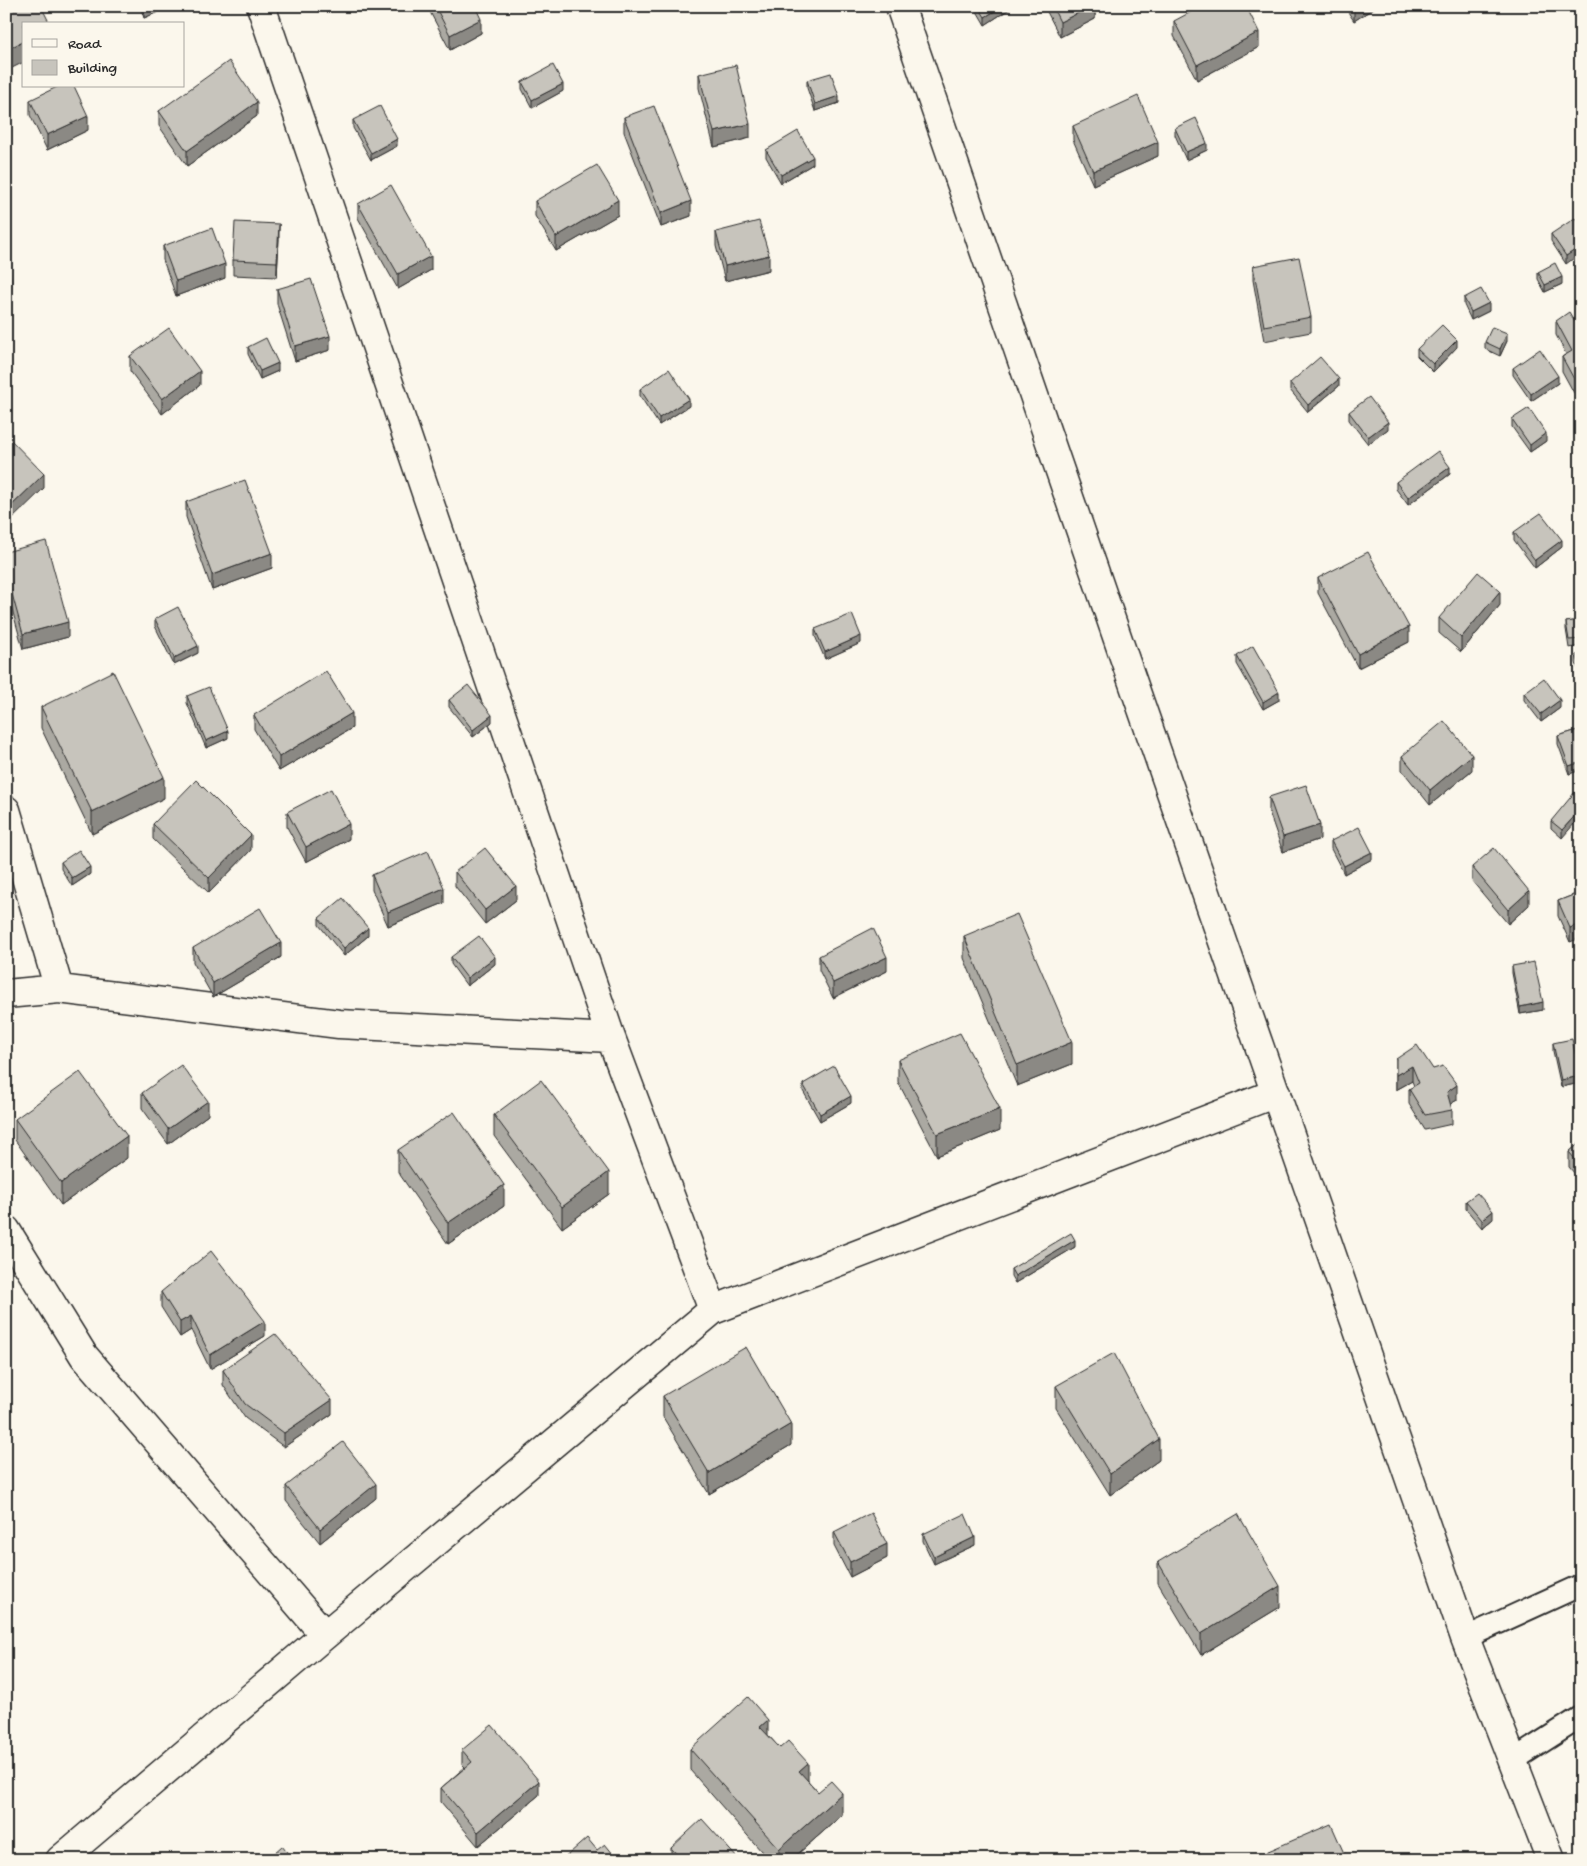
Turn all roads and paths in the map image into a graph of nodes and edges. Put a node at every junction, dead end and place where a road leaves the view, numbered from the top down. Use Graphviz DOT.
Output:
graph roads {
  1 [pos="262,6"];
  2 [pos="900,6"];
  3 [pos="6,810"];
  4 [pos="59,989"];
  5 [pos="6,994"];
  6 [pos="611,1038"];
  7 [pos="1276,1093"];
  8 [pos="6,1230"];
  9 [pos="713,1310"];
  10 [pos="1581,1585"];
  11 [pos="326,1635"];
  12 [pos="1465,1638"];
  13 [pos="1581,1717"];
  14 [pos="1512,1760"];
  15 [pos="60,1860"];
  16 [pos="1551,1860"];
  1 -- 6 [label="street"];
  2 -- 7 [label="street"];
  3 -- 4 [label="street"];
  4 -- 5 [label="street"];
  4 -- 6 [label="street"];
  6 -- 9 [label="street"];
  7 -- 9 [label="street"];
  7 -- 12 [label="street"];
  8 -- 11 [label="street"];
  9 -- 11 [label="street"];
  10 -- 12 [label="lane"];
  11 -- 15 [label="street"];
  12 -- 14 [label="street"];
  13 -- 14 [label="lane"];
  14 -- 16 [label="street"];
}
